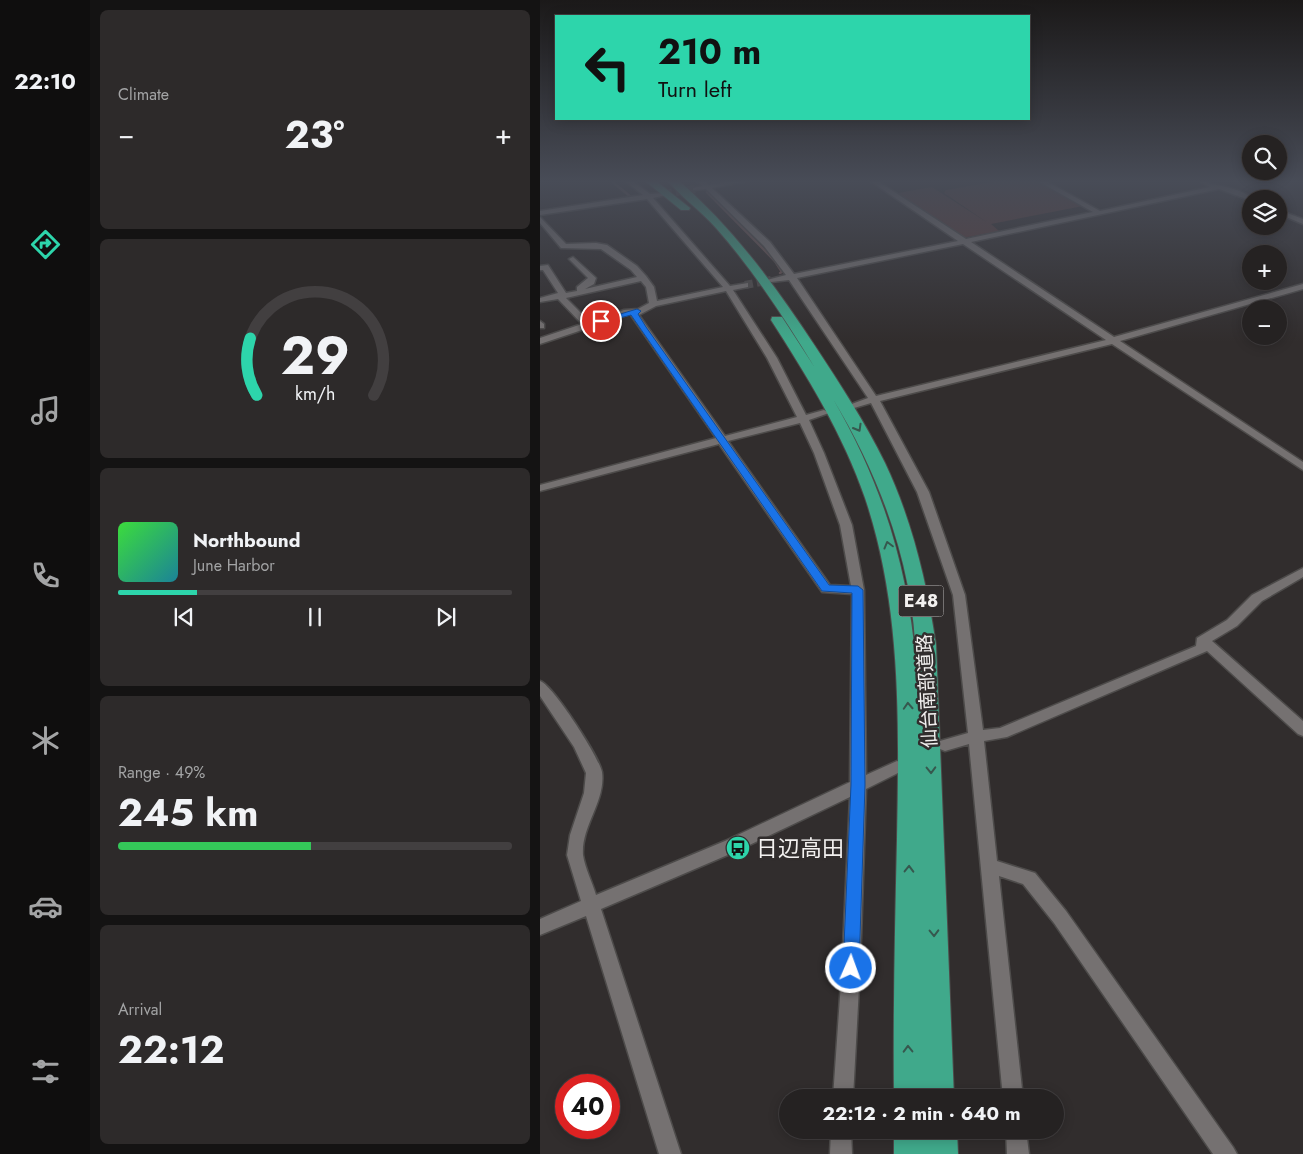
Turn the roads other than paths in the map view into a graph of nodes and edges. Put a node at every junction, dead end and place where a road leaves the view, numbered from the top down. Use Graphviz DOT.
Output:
graph roads {
  1 [pos="553,234"];
  2 [pos="681,234"];
  3 [pos="714,234"];
  4 [pos="729,234"];
  5 [pos="754,234"];
  6 [pos="951,234"];
  7 [pos="1000,234"];
  8 [pos="963,242"];
  9 [pos="573,259"];
  10 [pos="540,268"];
  11 [pos="791,276"];
  12 [pos="643,278"];
  13 [pos="771,280"];
  14 [pos="745,285"];
  15 [pos="1303,286"];
  16 [pos="728,288"];
  17 [pos="578,291"];
  18 [pos="561,295"];
  19 [pos="540,300"];
  20 [pos="653,304"];
  21 [pos="637,311"];
  22 [pos="588,325"];
  23 [pos="540,341"];
  24 [pos="1112,341"];
  25 [pos="873,398"];
  26 [pos="854,405"];
  27 [pos="824,413"];
  28 [pos="803,419"];
  29 [pos="722,440"];
  30 [pos="1303,468"];
  31 [pos="540,488"];
  32 [pos="1303,572"];
  33 [pos="858,590"];
  34 [pos="1207,644"];
  35 [pos="541,689"];
  36 [pos="1303,730"];
  37 [pos="976,736"];
  38 [pos="945,745"];
  39 [pos="897,767"];
  40 [pos="858,785"];
  41 [pos="990,866"];
  42 [pos="592,904"];
  43 [pos="540,927"];
  44 [pos="844,1089"];
  45 [pos="909,1089"];
  46 [pos="939,1089"];
  47 [pos="1011,1089"];
  48 [pos="841,1139"];
  49 [pos="910,1139"];
  50 [pos="941,1139"];
  51 [pos="1017,1139"];
  52 [pos="670,1154"];
  53 [pos="841,1154"];
  54 [pos="910,1154"];
  55 [pos="942,1154"];
  56 [pos="1018,1154"];
  57 [pos="1226,1154"];
  1 -- 12 [label="street"];
  2 -- 16 [label="street"];
  45 -- 3 [label="highway, 仙台南部道路 / E48, one-way"];
  4 -- 46 [label="highway, 仙台南部道路 / E48, one-way"];
  5 -- 11 [label="street"];
  6 -- 8 [label="street"];
  7 -- 8 [label="street"];
  8 -- 11 [label="street"];
  8 -- 24 [label="street"];
  9 -- 17 [label="street"];
  10 -- 18 [label="street"];
  11 -- 13 [label="street"];
  11 -- 25 [label="street"];
  12 -- 17 [label="street"];
  12 -- 20 [label="street"];
  14 -- 16 [label="street"];
  15 -- 24 [label="street"];
  16 -- 20 [label="street"];
  16 -- 28 [label="street"];
  17 -- 18 [label="street"];
  18 -- 19 [label="street"];
  18 -- 22 [label="street"];
  20 -- 21 [label="street"];
  21 -- 22 [label="street"];
  21 -- 29 [label="street"];
  22 -- 23 [label="street"];
  24 -- 25 [label="street"];
  24 -- 30 [label="street"];
  25 -- 26 [label="street"];
  25 -- 37 [label="street"];
  27 -- 28 [label="street"];
  28 -- 29 [label="street"];
  28 -- 33 [label="street"];
  29 -- 31 [label="street"];
  29 -- 33 [label="street"];
  32 -- 34 [label="street"];
  33 -- 40 [label="street"];
  34 -- 36 [label="street"];
  34 -- 37 [label="street"];
  35 -- 42 [label="street"];
  37 -- 38 [label="street"];
  37 -- 41 [label="street"];
  39 -- 40 [label="street"];
  40 -- 42 [label="street"];
  40 -- 44 [label="street"];
  41 -- 47 [label="street"];
  41 -- 57 [label="street"];
  42 -- 43 [label="street"];
  42 -- 52 [label="street"];
  48 -- 53 [label="street"];
  49 -- 54 [label="highway"];
  50 -- 55 [label="highway"];
  51 -- 56 [label="street"];
}
